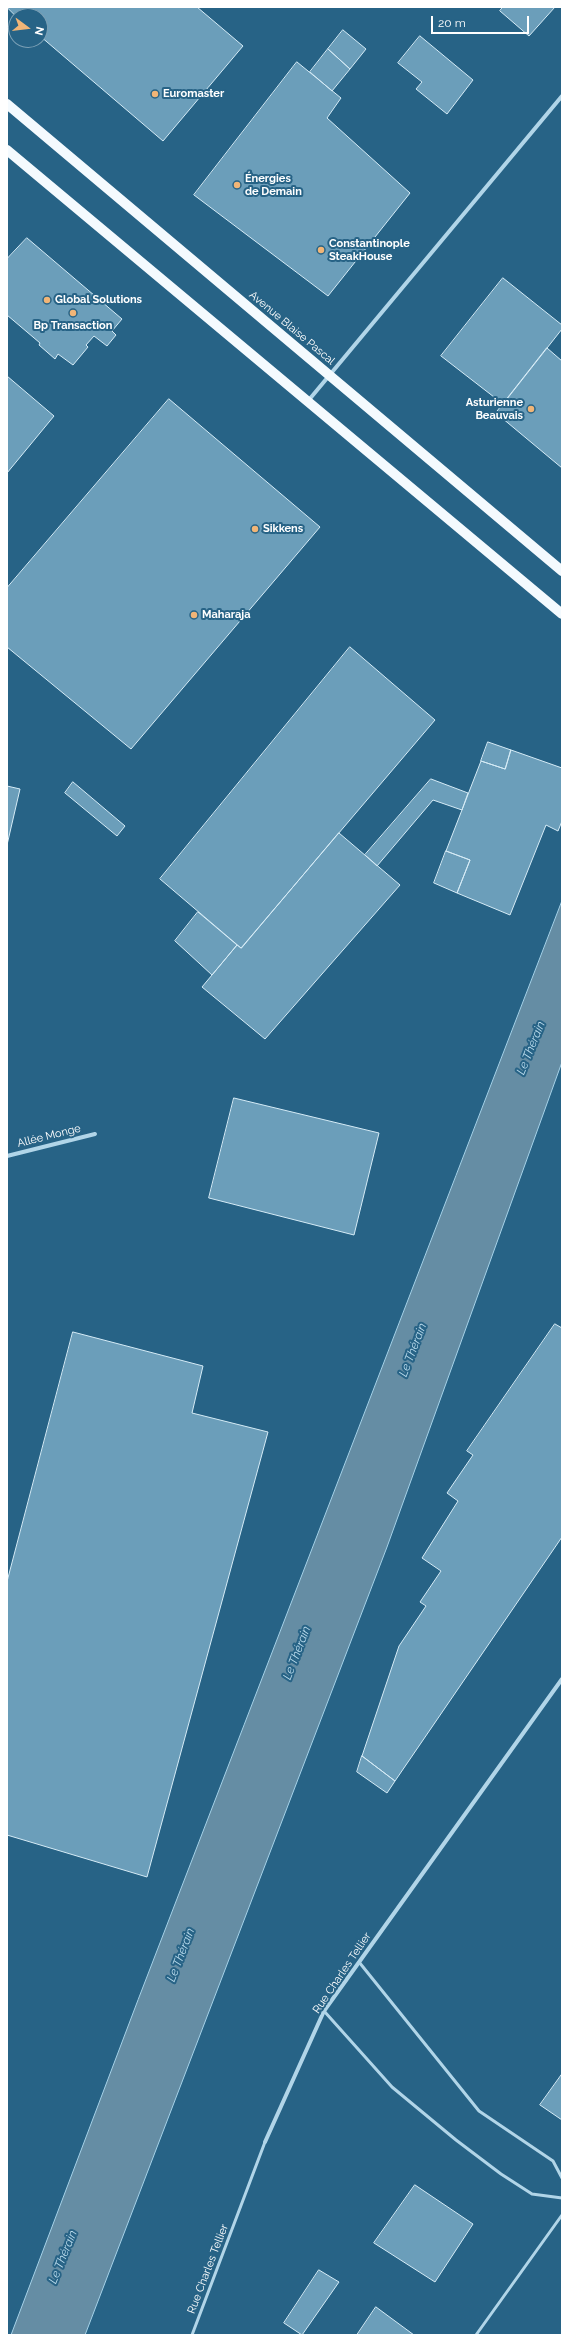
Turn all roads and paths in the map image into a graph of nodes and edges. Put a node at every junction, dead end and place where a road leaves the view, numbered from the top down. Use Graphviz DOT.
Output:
graph roads {
  1 [pos="562,96"];
  2 [pos="7,104"];
  3 [pos="7,150"];
  4 [pos="330,374"];
  5 [pos="308,400"];
  6 [pos="562,571"];
  7 [pos="562,614"];
  8 [pos="95,1134"];
  9 [pos="7,1156"];
  10 [pos="562,1679"];
  11 [pos="360,1962"];
  12 [pos="324,2011"];
  13 [pos="265,2142"];
  14 [pos="562,2178"];
  15 [pos="562,2198"];
  16 [pos="562,2215"];
  17 [pos="192,2335"];
  18 [pos="476,2335"];
  1 -- 4 [label="street"];
  2 -- 4 [label="main road, Avenue Blaise Pascal"];
  3 -- 5 [label="main road"];
  4 -- 5 [label="street"];
  4 -- 6 [label="main road, Avenue Blaise Pascal"];
  5 -- 7 [label="main road"];
  8 -- 9 [label="street, Allée Monge"];
  10 -- 11 [label="street, Rue Charles Tellier"];
  11 -- 12 [label="street, Rue Charles Tellier"];
  11 -- 14 [label="lane"];
  12 -- 13 [label="street, Rue Charles Tellier"];
  12 -- 15 [label="lane"];
  13 -- 17 [label="lane, Rue Charles Tellier"];
  16 -- 18 [label="lane"];
}
